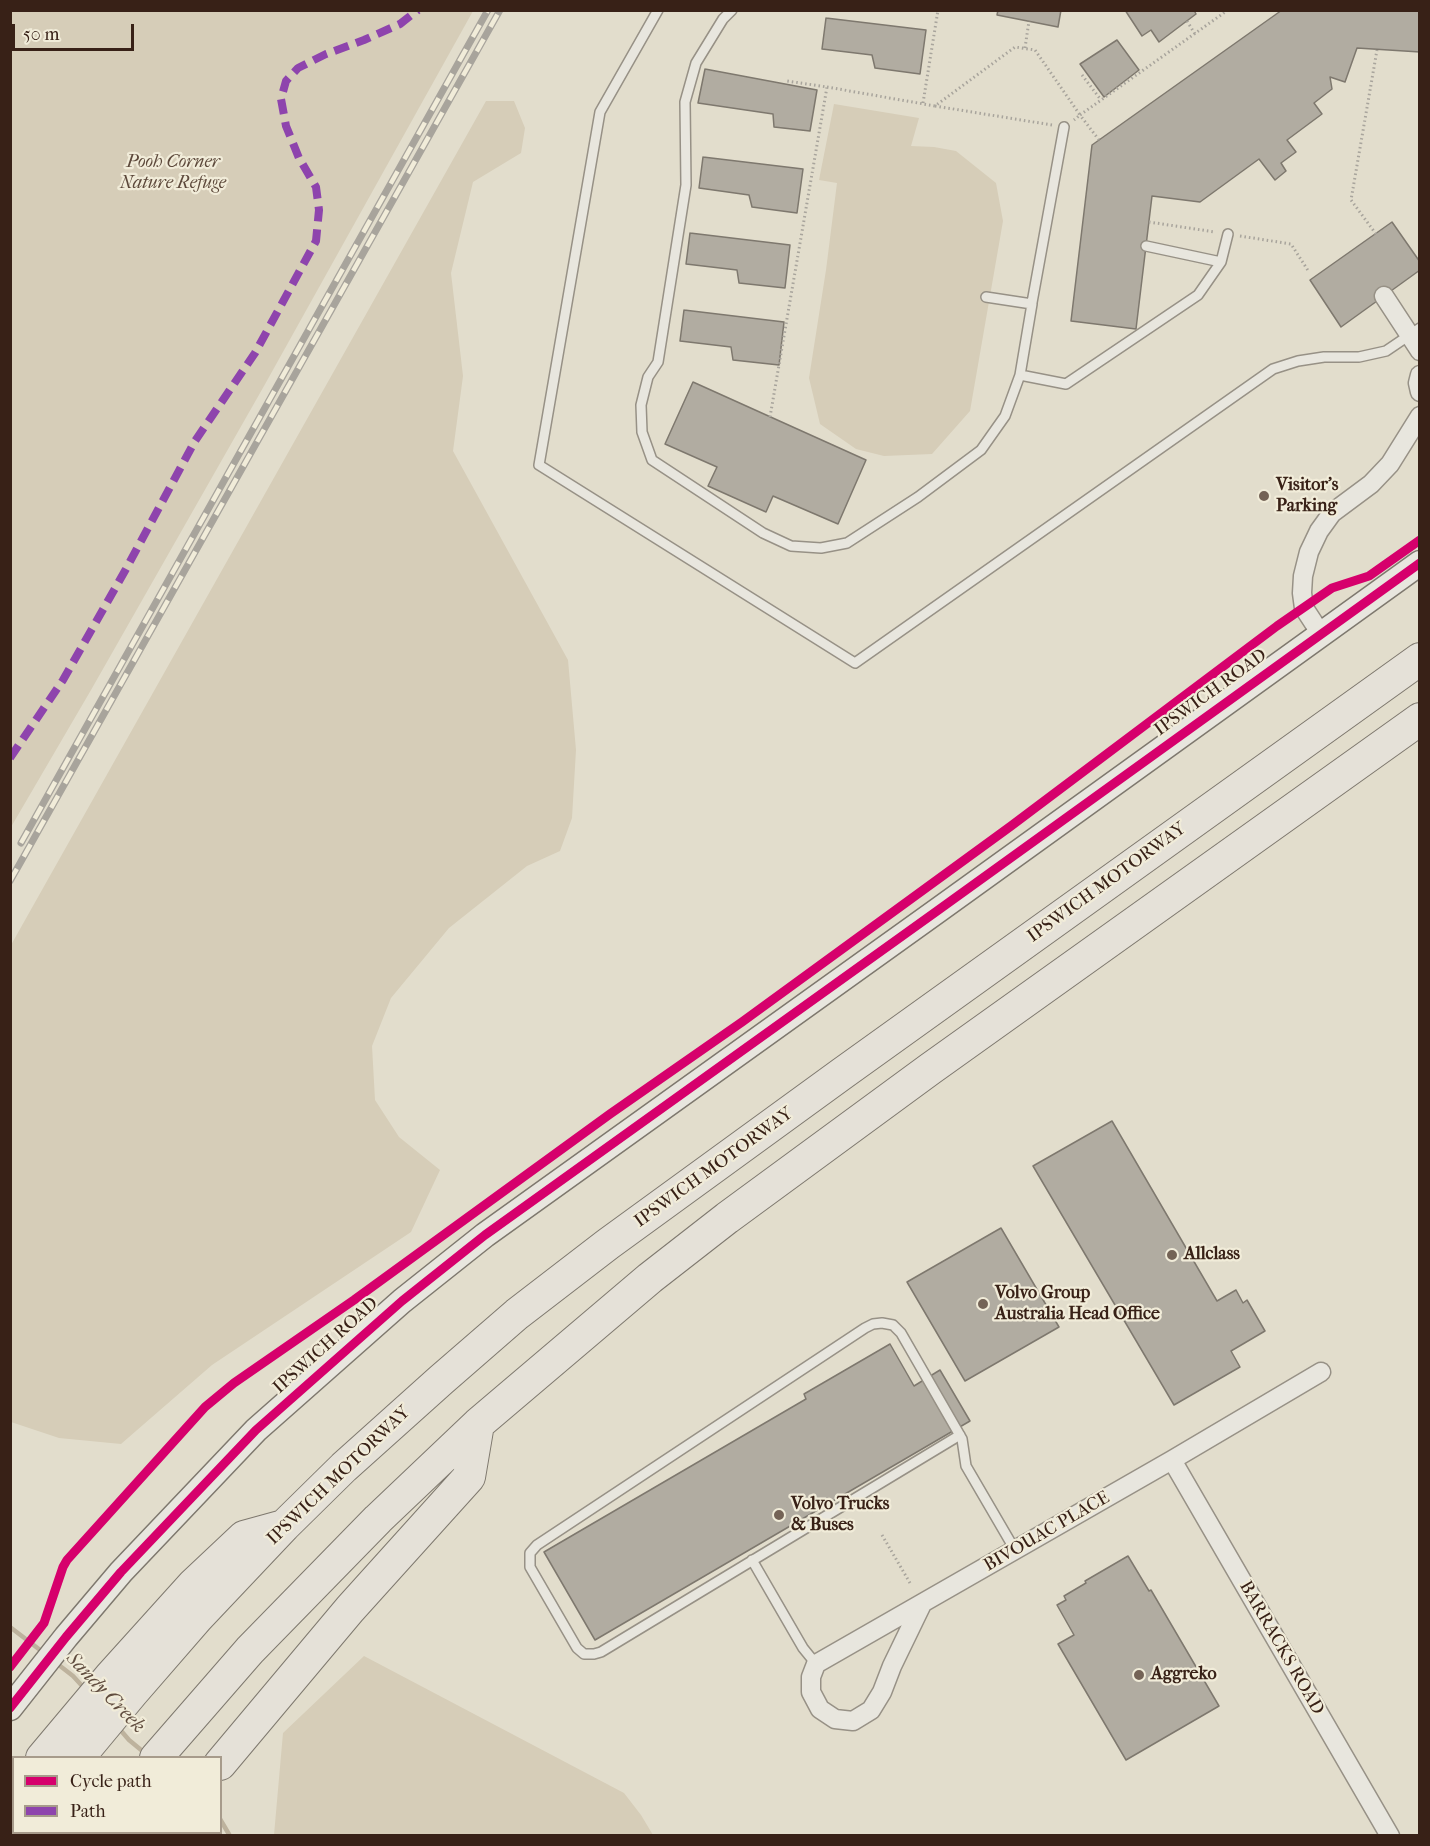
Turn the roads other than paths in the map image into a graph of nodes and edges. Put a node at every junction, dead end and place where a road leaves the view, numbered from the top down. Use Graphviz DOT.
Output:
graph roads {
  1 [pos="658,10"];
  2 [pos="732,10"];
  3 [pos="1064,127"];
  4 [pos="1228,234"];
  5 [pos="1146,246"];
  6 [pos="1221,262"];
  7 [pos="1384,296"];
  8 [pos="986,297"];
  9 [pos="1031,308"];
  10 [pos="1414,331"];
  11 [pos="1419,351"];
  12 [pos="1020,375"];
  13 [pos="1419,375"];
  14 [pos="1419,392"];
  15 [pos="1419,416"];
  16 [pos="1419,563"];
  17 [pos="1321,634"];
  18 [pos="1419,659"];
  19 [pos="1419,719"];
  20 [pos="1321,1372"];
  21 [pos="478,1424"];
  22 [pos="960,1435"];
  23 [pos="1172,1460"];
  24 [pos="1015,1550"];
  25 [pos="752,1560"];
  26 [pos="922,1604"];
  27 [pos="816,1664"];
  28 [pos="16,1700"];
  29 [pos="81,1739"];
  30 [pos="46,1756"];
  31 [pos="158,1756"];
  32 [pos="222,1762"];
  33 [pos="1390,1836"];
  1 -- 10 [label="lane"];
  2 -- 12 [label="lane"];
  3 -- 9 [label="lane"];
  4 -- 6 [label="lane"];
  5 -- 6 [label="lane"];
  6 -- 12 [label="lane"];
  7 -- 10 [label="street"];
  8 -- 9 [label="lane"];
  9 -- 12 [label="lane"];
  10 -- 11 [label="street"];
  13 -- 14 [label="street"];
  15 -- 17 [label="street"];
  16 -- 17 [label="street, IPSWICH ROAD"];
  17 -- 28 [label="street, IPSWICH ROAD"];
  18 -- 29 [label="highway, IPSWICH MOTORWAY"];
  19 -- 21 [label="highway"];
  20 -- 23 [label="street, BIVOUAC PLACE"];
  21 -- 31 [label="highway"];
  21 -- 32 [label="highway"];
  22 -- 24 [label="lane"];
  22 -- 25 [label="lane"];
  22 -- 25 [label="lane"];
  23 -- 24 [label="street, BIVOUAC PLACE"];
  23 -- 33 [label="street, BARRACKS ROAD"];
  24 -- 26 [label="street, BIVOUAC PLACE"];
  25 -- 27 [label="lane"];
  26 -- 27 [label="street, BIVOUAC PLACE"];
  26 -- 27 [label="street"];
  29 -- 30 [label="highway, IPSWICH MOTORWAY"];
}
